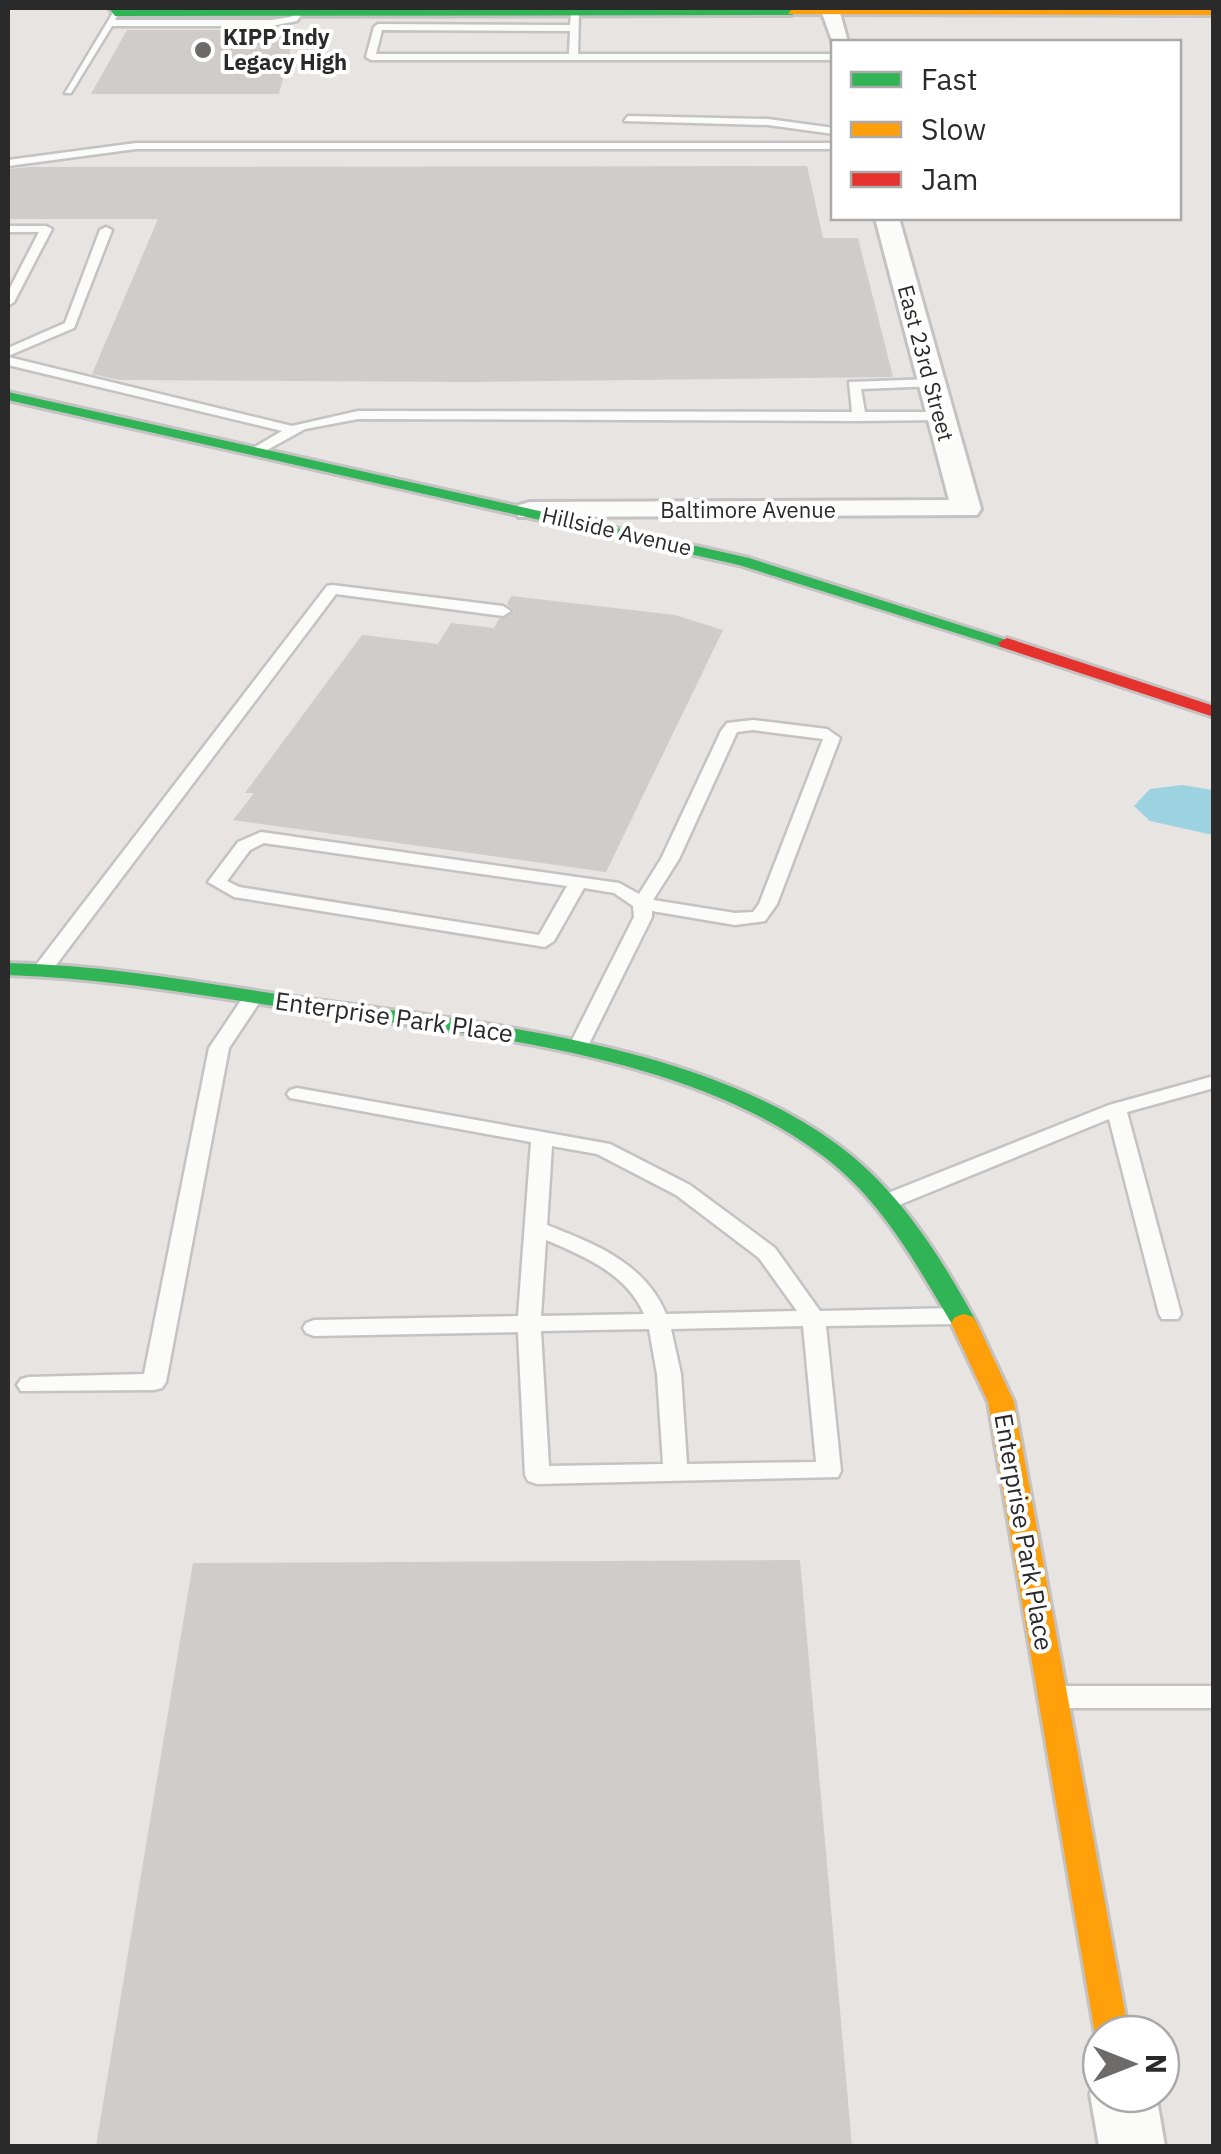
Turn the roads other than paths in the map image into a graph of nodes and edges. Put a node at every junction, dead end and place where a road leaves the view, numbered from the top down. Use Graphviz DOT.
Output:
graph roads {
  1 [pos="658,10"];
  2 [pos="410,11"];
  3 [pos="1214,12"];
  4 [pos="832,13"];
  5 [pos="112,14"];
  6 [pos="379,20"];
  7 [pos="574,21"];
  8 [pos="839,40"];
  9 [pos="573,58"];
  10 [pos="831,58"];
  11 [pos="68,92"];
  12 [pos="628,119"];
  13 [pos="831,131"];
  14 [pos="831,146"];
  15 [pos="8,163"];
  16 [pos="888,220"];
  17 [pos="8,229"];
  18 [pos="106,230"];
  19 [pos="8,302"];
  20 [pos="8,351"];
  21 [pos="8,361"];
  22 [pos="932,383"];
  23 [pos="8,396"];
  24 [pos="941,416"];
  25 [pos="859,417"];
  26 [pos="293,430"];
  27 [pos="258,451"];
  28 [pos="966,509"];
  29 [pos="530,511"];
  30 [pos="503,611"];
  31 [pos="1214,712"];
  32 [pos="578,882"];
  33 [pos="642,904"];
  34 [pos="44,969"];
  35 [pos="8,970"];
  36 [pos="253,997"];
  37 [pos="579,1046"];
  38 [pos="1214,1082"];
  39 [pos="297,1094"];
  40 [pos="1116,1108"];
  41 [pos="542,1138"];
  42 [pos="884,1202"];
  43 [pos="535,1228"];
  44 [pos="1170,1314"];
  45 [pos="963,1316"];
  46 [pos="814,1319"];
  47 [pos="661,1322"];
  48 [pos="528,1324"];
  49 [pos="314,1328"];
  50 [pos="29,1385"];
  51 [pos="676,1474"];
  52 [pos="1053,1697"];
  53 [pos="1214,1698"];
  54 [pos="1108,2014"];
  55 [pos="1126,2114"];
  56 [pos="1132,2146"];
  1 -- 4 [label="street"];
  1 -- 7 [label="street"];
  2 -- 6 [label="street"];
  2 -- 7 [label="street"];
  3 -- 4 [label="street"];
  4 -- 8 [label="street"];
  5 -- 6 [label="street"];
  5 -- 11 [label="lane"];
  6 -- 7 [label="lane"];
  6 -- 9 [label="lane"];
  7 -- 9 [label="lane"];
  9 -- 10 [label="lane"];
  12 -- 13 [label="lane"];
  14 -- 15 [label="lane"];
  16 -- 22 [label="street, East 23rd Street"];
  17 -- 19 [label="lane"];
  18 -- 20 [label="lane"];
  21 -- 26 [label="lane"];
  22 -- 24 [label="street, East 23rd Street"];
  22 -- 25 [label="lane"];
  23 -- 27 [label="street, Hillside Avenue"];
  24 -- 25 [label="lane"];
  24 -- 28 [label="street, East 23rd Street"];
  25 -- 26 [label="lane"];
  26 -- 27 [label="lane"];
  27 -- 29 [label="street, Hillside Avenue"];
  28 -- 29 [label="street, Baltimore Avenue"];
  29 -- 31 [label="street, Hillside Avenue"];
  30 -- 34 [label="lane"];
  32 -- 32 [label="lane"];
  32 -- 33 [label="lane"];
  33 -- 33 [label="lane"];
  33 -- 37 [label="lane"];
  34 -- 35 [label="street, Enterprise Park Place"];
  34 -- 36 [label="street, Enterprise Park Place"];
  36 -- 37 [label="street, Enterprise Park Place"];
  36 -- 50 [label="lane"];
  37 -- 42 [label="street, Enterprise Park Place"];
  38 -- 40 [label="lane"];
  39 -- 41 [label="lane"];
  40 -- 42 [label="lane"];
  40 -- 44 [label="lane"];
  41 -- 43 [label="lane"];
  41 -- 46 [label="lane"];
  42 -- 45 [label="street, Enterprise Park Place"];
  43 -- 47 [label="lane"];
  43 -- 48 [label="lane"];
  45 -- 46 [label="lane"];
  45 -- 52 [label="street, Enterprise Park Place"];
  46 -- 47 [label="lane"];
  46 -- 51 [label="lane"];
  47 -- 48 [label="lane"];
  47 -- 51 [label="lane"];
  48 -- 49 [label="lane"];
  48 -- 51 [label="lane"];
  52 -- 53 [label="lane"];
  52 -- 54 [label="street, Enterprise Park Place"];
  55 -- 56 [label="street"];
}
